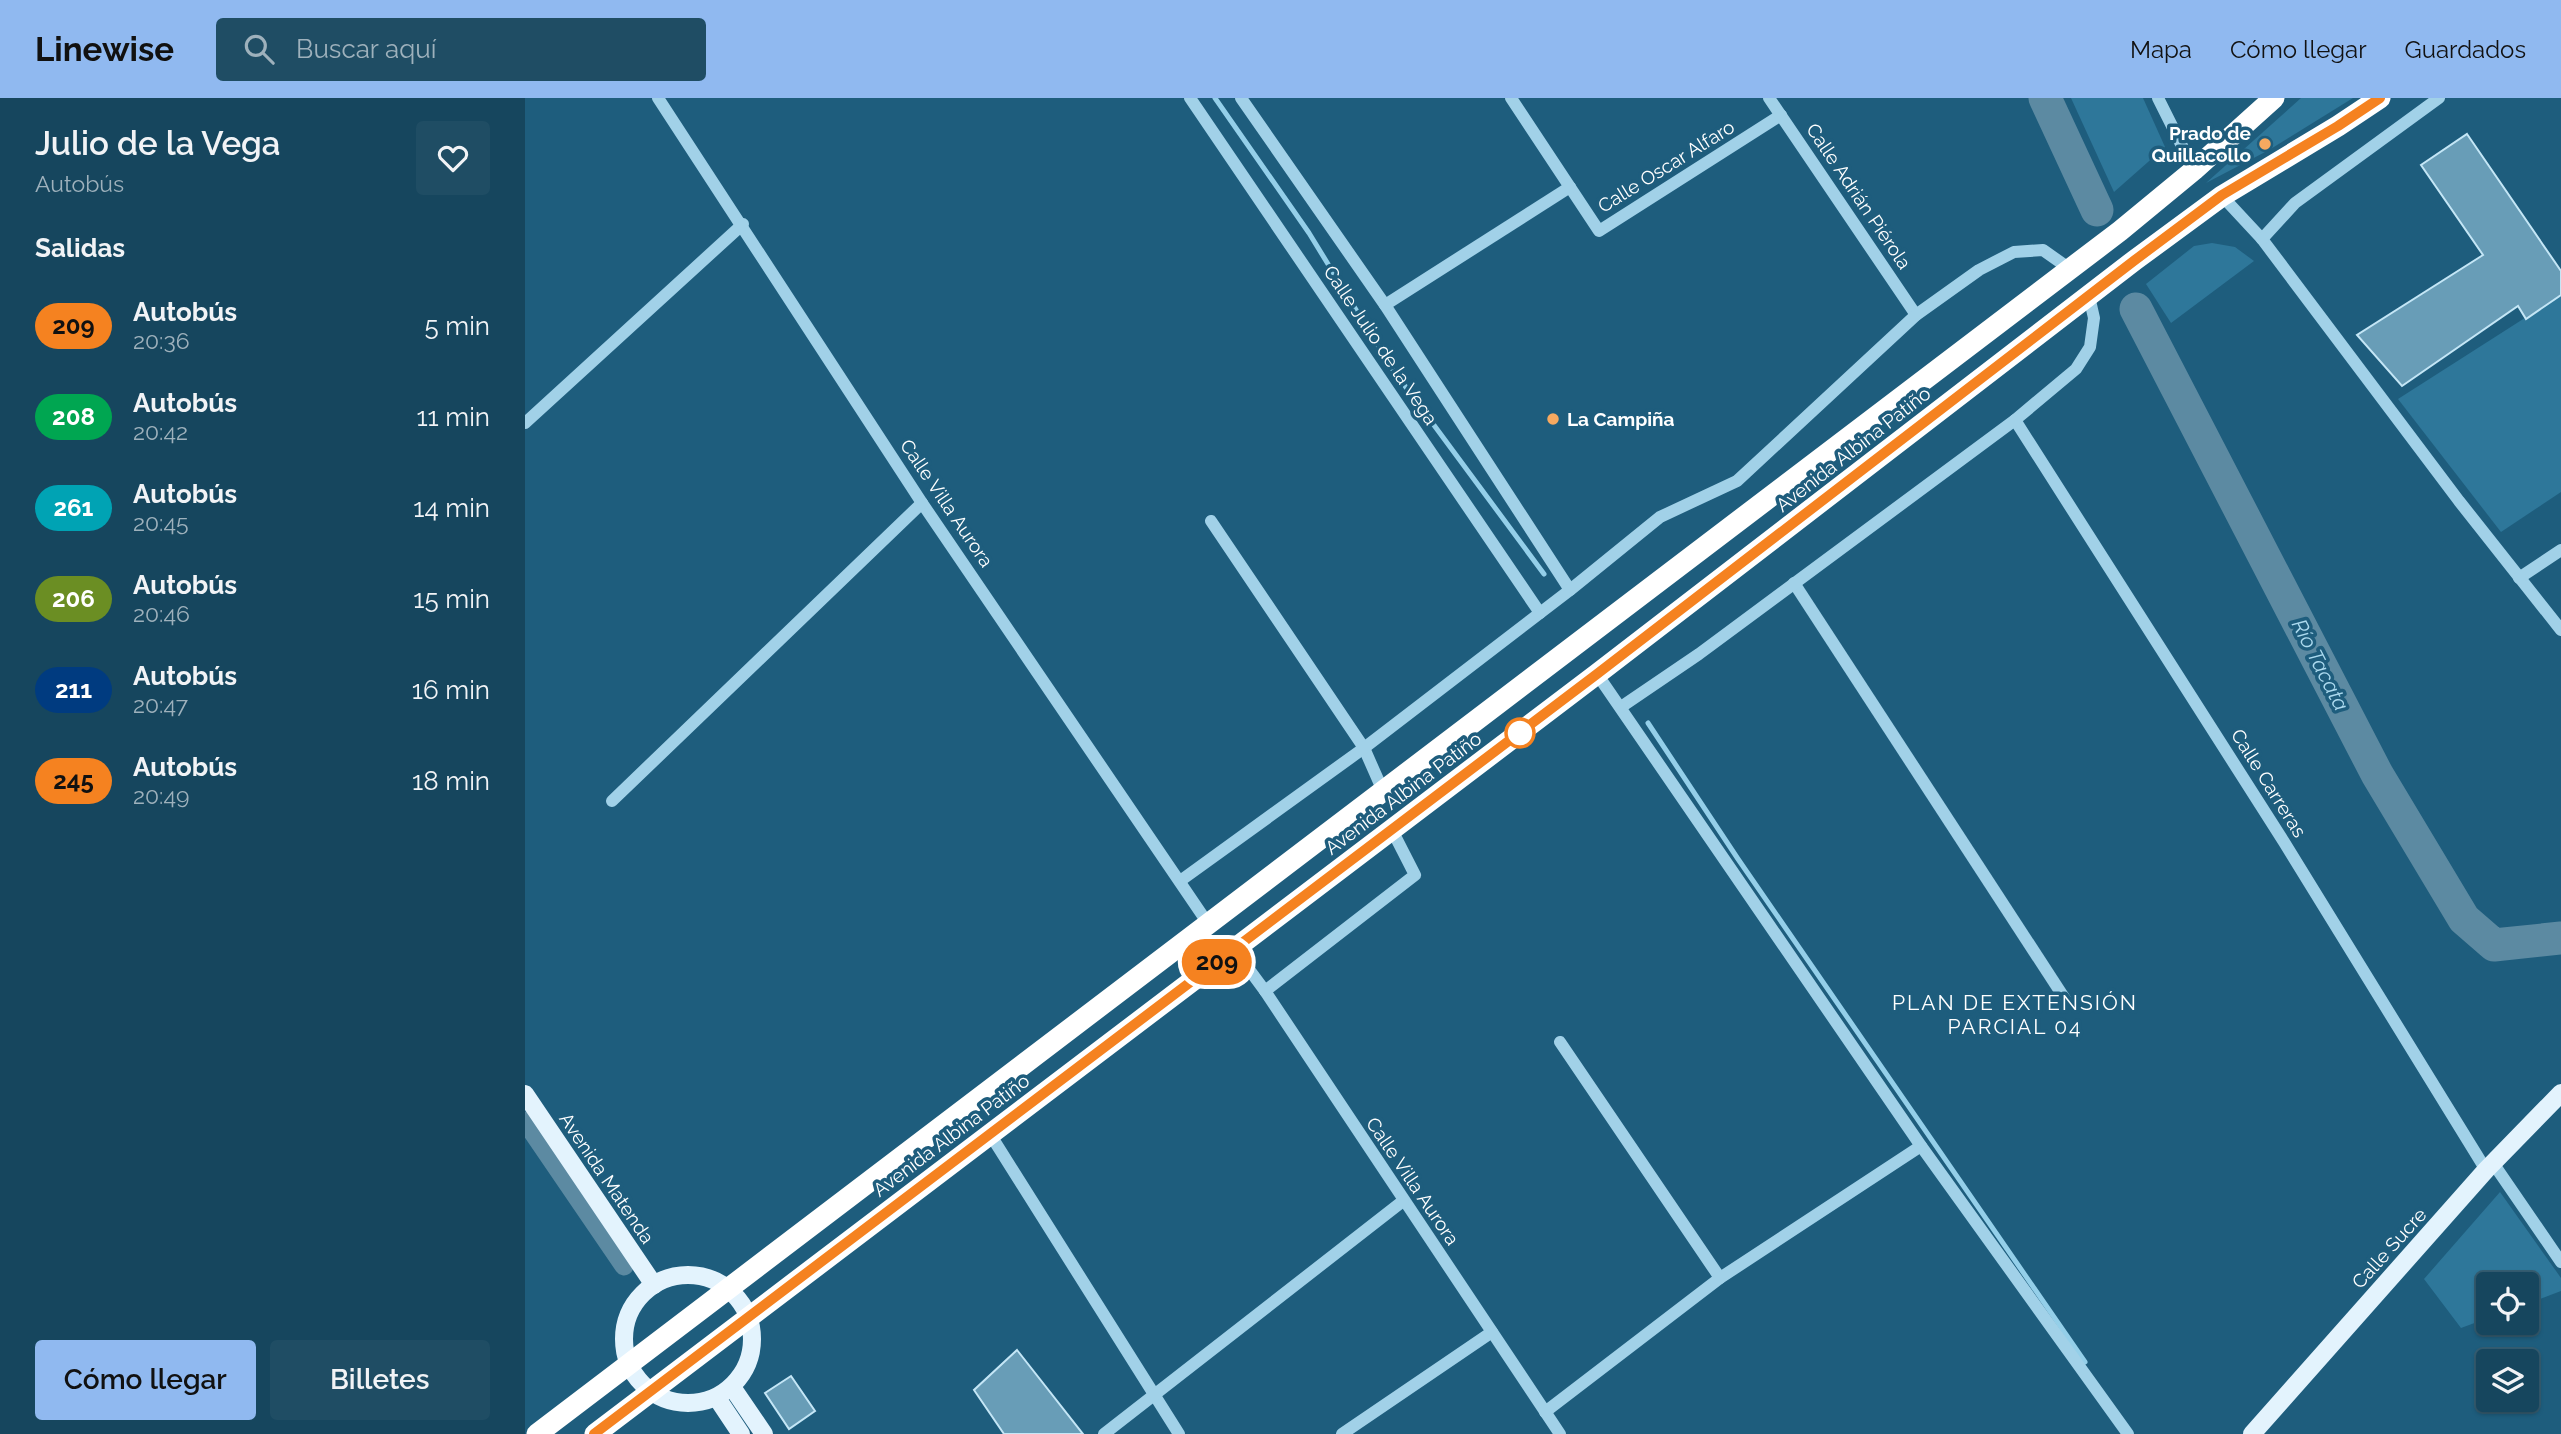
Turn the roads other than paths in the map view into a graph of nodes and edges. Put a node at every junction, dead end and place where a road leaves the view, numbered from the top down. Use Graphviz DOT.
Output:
graph roads {
  1 [pos="659,98"];
  2 [pos="1190,98"];
  3 [pos="1241,98"];
  4 [pos="1511,98"];
  5 [pos="1769,98"];
  6 [pos="2158,98"];
  7 [pos="2274,98"];
  8 [pos="2380,98"];
  9 [pos="2439,98"];
  10 [pos="1781,115"];
  11 [pos="2195,170"];
  12 [pos="1570,187"];
  13 [pos="2222,195"];
  14 [pos="743,224"];
  15 [pos="2262,239"];
  16 [pos="2070,269"];
  17 [pos="2089,296"];
  18 [pos="1385,305"];
  19 [pos="1916,315"];
  20 [pos="2015,420"];
  21 [pos="525,424"];
  22 [pos="922,503"];
  23 [pos="1211,521"];
  24 [pos="2561,550"];
  25 [pos="2519,579"];
  26 [pos="1794,583"];
  27 [pos="1570,590"];
  28 [pos="1540,613"];
  29 [pos="2561,630"];
  30 [pos="1597,674"];
  31 [pos="1621,707"];
  32 [pos="1364,748"];
  33 [pos="1383,791"];
  34 [pos="612,801"];
  35 [pos="1392,830"];
  36 [pos="1179,881"];
  37 [pos="1209,925"];
  38 [pos="1234,949"];
  39 [pos="1265,991"];
  40 [pos="2065,999"];
  41 [pos="1560,1042"];
  42 [pos="2561,1093"];
  43 [pos="525,1094"];
  44 [pos="991,1134"];
  45 [pos="1921,1146"];
  46 [pos="2489,1167"];
  47 [pos="1403,1201"];
  48 [pos="2561,1262"];
  49 [pos="1720,1278"];
  50 [pos="653,1285"];
  51 [pos="728,1289"];
  52 [pos="750,1316"];
  53 [pos="1492,1332"];
  54 [pos="629,1364"];
  55 [pos="732,1387"];
  56 [pos="649,1392"];
  57 [pos="1153,1396"];
  58 [pos="717,1398"];
  59 [pos="1545,1412"];
  60 [pos="537,1434"];
  61 [pos="594,1434"];
  62 [pos="741,1434"];
  63 [pos="764,1434"];
  64 [pos="1104,1434"];
  65 [pos="1179,1434"];
  66 [pos="1342,1434"];
  67 [pos="1560,1434"];
  68 [pos="2128,1434"];
  69 [pos="2252,1434"];
  1 -- 14 [label="street, Calle Villa Aurora"];
  2 -- 28 [label="street, Calle Julio de la Vega"];
  3 -- 18 [label="street, Calle Julio de la Vega"];
  4 -- 12 [label="street, Calle Oscar Alfaro"];
  5 -- 10 [label="street, Calle Adrián Piérola"];
  6 -- 11 [label="street"];
  7 -- 11 [label="highway, Avenida Albina Patiño"];
  8 -- 13 [label="highway, Avenida Albina Patiño"];
  9 -- 15 [label="street"];
  10 -- 12 [label="street, Calle Oscar Alfaro"];
  10 -- 19 [label="street, Calle Adrián Piérola"];
  11 -- 16 [label="highway, Avenida Albina Patiño"];
  12 -- 18 [label="street"];
  13 -- 15 [label="street"];
  13 -- 17 [label="highway, Avenida Albina Patiño"];
  14 -- 21 [label="street"];
  14 -- 22 [label="street, Calle Villa Aurora"];
  15 -- 25 [label="street"];
  16 -- 19 [label="street"];
  16 -- 33 [label="highway, Avenida Albina Patiño"];
  17 -- 20 [label="street"];
  17 -- 30 [label="highway, Avenida Albina Patiño"];
  18 -- 27 [label="street, Calle Julio de la Vega"];
  19 -- 27 [label="street"];
  20 -- 26 [label="street"];
  20 -- 46 [label="street, Calle Carreras"];
  22 -- 34 [label="street"];
  22 -- 36 [label="street, Calle Villa Aurora"];
  23 -- 32 [label="street"];
  24 -- 25 [label="street"];
  25 -- 29 [label="street"];
  26 -- 31 [label="street"];
  26 -- 40 [label="street"];
  27 -- 28 [label="street"];
  28 -- 32 [label="street"];
  30 -- 31 [label="street"];
  30 -- 35 [label="highway, Avenida Albina Patiño"];
  31 -- 45 [label="street"];
  32 -- 33 [label="street"];
  32 -- 36 [label="street"];
  33 -- 37 [label="highway, Avenida Albina Patiño"];
  35 -- 38 [label="highway, Avenida Albina Patiño"];
  35 -- 39 [label="street"];
  36 -- 37 [label="street, Calle Villa Aurora"];
  37 -- 51 [label="highway, Avenida Albina Patiño"];
  38 -- 39 [label="street, Calle Villa Aurora"];
  38 -- 44 [label="highway, Avenida Albina Patiño"];
  39 -- 47 [label="street, Calle Villa Aurora"];
  41 -- 49 [label="street"];
  42 -- 46 [label="main road, Calle Sucre"];
  43 -- 50 [label="main road, Avenida Matenda"];
  44 -- 52 [label="highway, Avenida Albina Patiño"];
  44 -- 57 [label="street"];
  45 -- 49 [label="street"];
  45 -- 68 [label="street"];
  46 -- 48 [label="street, Calle Carreras"];
  46 -- 69 [label="main road, Calle Sucre"];
  47 -- 53 [label="street, Calle Villa Aurora"];
  47 -- 57 [label="street"];
  49 -- 59 [label="street"];
  50 -- 51 [label="main road"];
  50 -- 54 [label="main road"];
  51 -- 52 [label="main road"];
  51 -- 54 [label="highway, Avenida Albina Patiño"];
  52 -- 55 [label="main road"];
  52 -- 56 [label="highway, Avenida Albina Patiño"];
  53 -- 59 [label="street, Calle Villa Aurora"];
  53 -- 66 [label="street"];
  54 -- 56 [label="main road"];
  54 -- 60 [label="highway, Avenida Albina Patiño"];
  55 -- 58 [label="main road"];
  55 -- 63 [label="main road"];
  56 -- 58 [label="main road"];
  56 -- 61 [label="highway, Avenida Albina Patiño"];
  57 -- 64 [label="street"];
  57 -- 65 [label="street"];
  58 -- 62 [label="main road"];
  59 -- 67 [label="street, Calle Villa Aurora"];
}
